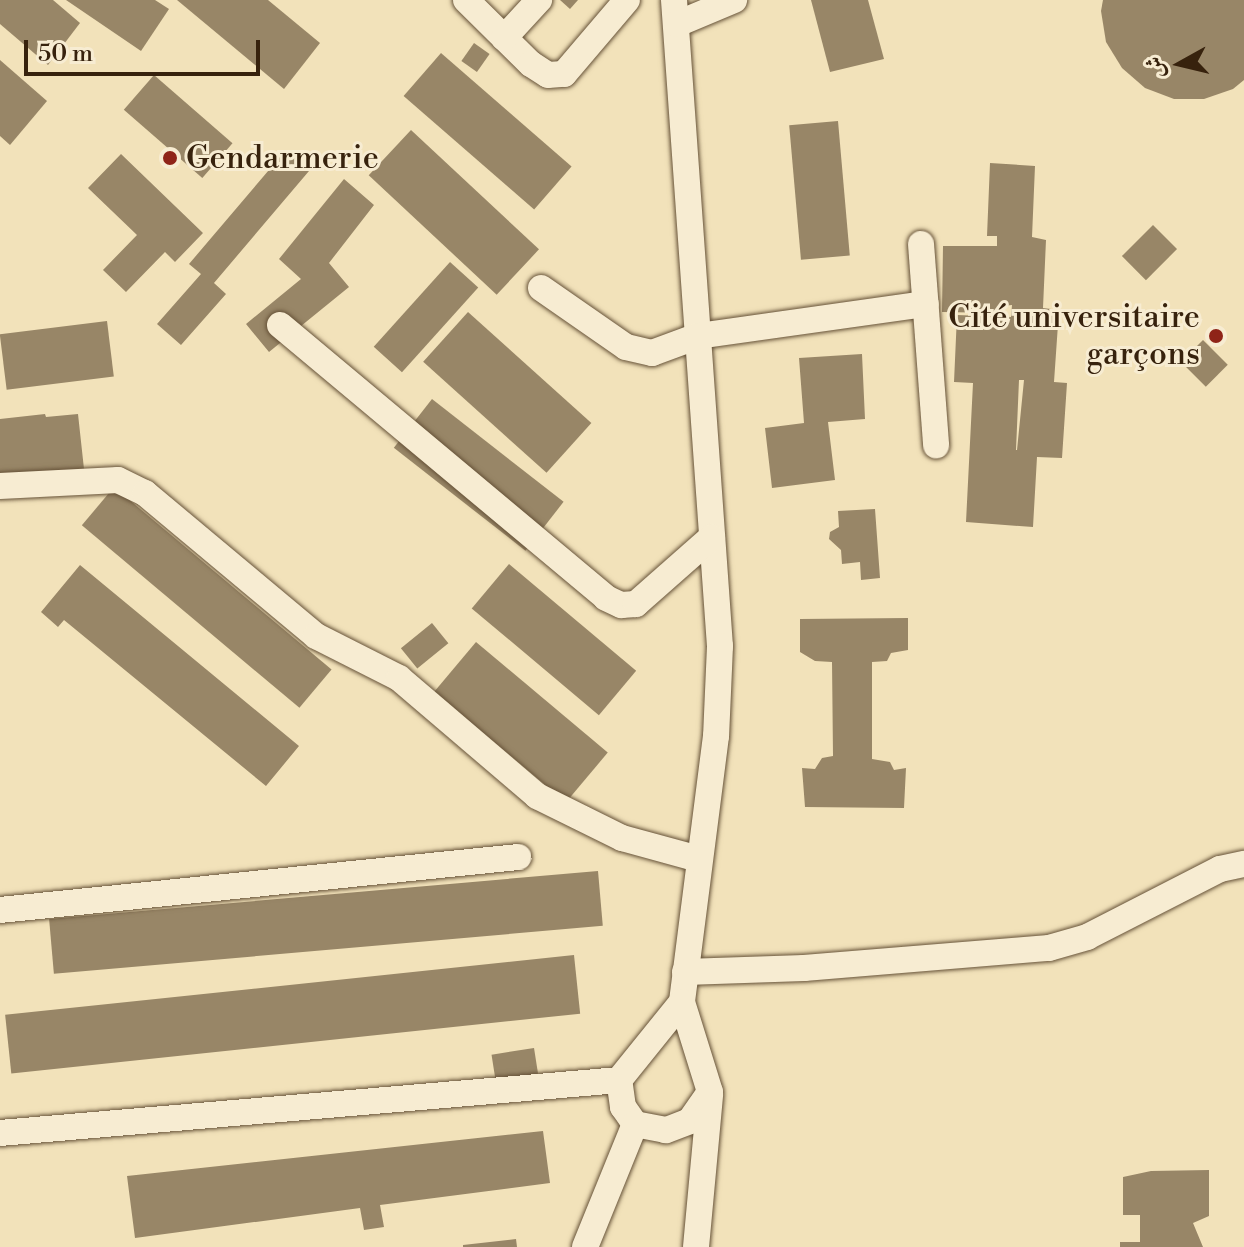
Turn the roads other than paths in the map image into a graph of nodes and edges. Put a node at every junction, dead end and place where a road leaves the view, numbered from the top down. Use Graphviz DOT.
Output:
graph roads {
  1 [pos="466,0"];
  2 [pos="539,0"];
  3 [pos="627,0"];
  4 [pos="734,0"];
  5 [pos="676,12"];
  6 [pos="504,38"];
  7 [pos="921,244"];
  8 [pos="541,288"];
  9 [pos="926,304"];
  10 [pos="280,325"];
  11 [pos="698,336"];
  12 [pos="936,445"];
  13 [pos="0,486"];
  14 [pos="712,537"];
  15 [pos="518,857"];
  16 [pos="699,859"];
  17 [pos="1244,864"];
  18 [pos="0,910"];
  19 [pos="685,972"];
  20 [pos="682,1002"];
  21 [pos="619,1080"];
  22 [pos="710,1092"];
  23 [pos="635,1124"];
  24 [pos="0,1133"];
  25 [pos="585,1247"];
  26 [pos="696,1247"];
  1 -- 6 [label="street"];
  2 -- 6 [label="street"];
  3 -- 6 [label="street"];
  4 -- 5 [label="street"];
  5 -- 11 [label="street"];
  7 -- 9 [label="street"];
  8 -- 11 [label="street"];
  9 -- 11 [label="street"];
  9 -- 12 [label="street"];
  10 -- 14 [label="street"];
  11 -- 14 [label="street"];
  13 -- 16 [label="street"];
  14 -- 16 [label="street"];
  15 -- 18 [label="street"];
  16 -- 19 [label="street"];
  17 -- 19 [label="street"];
  19 -- 20 [label="street"];
  20 -- 21 [label="street"];
  20 -- 22 [label="street"];
  21 -- 23 [label="street"];
  21 -- 24 [label="street"];
  22 -- 23 [label="street"];
  22 -- 26 [label="street"];
  23 -- 25 [label="street"];
}
